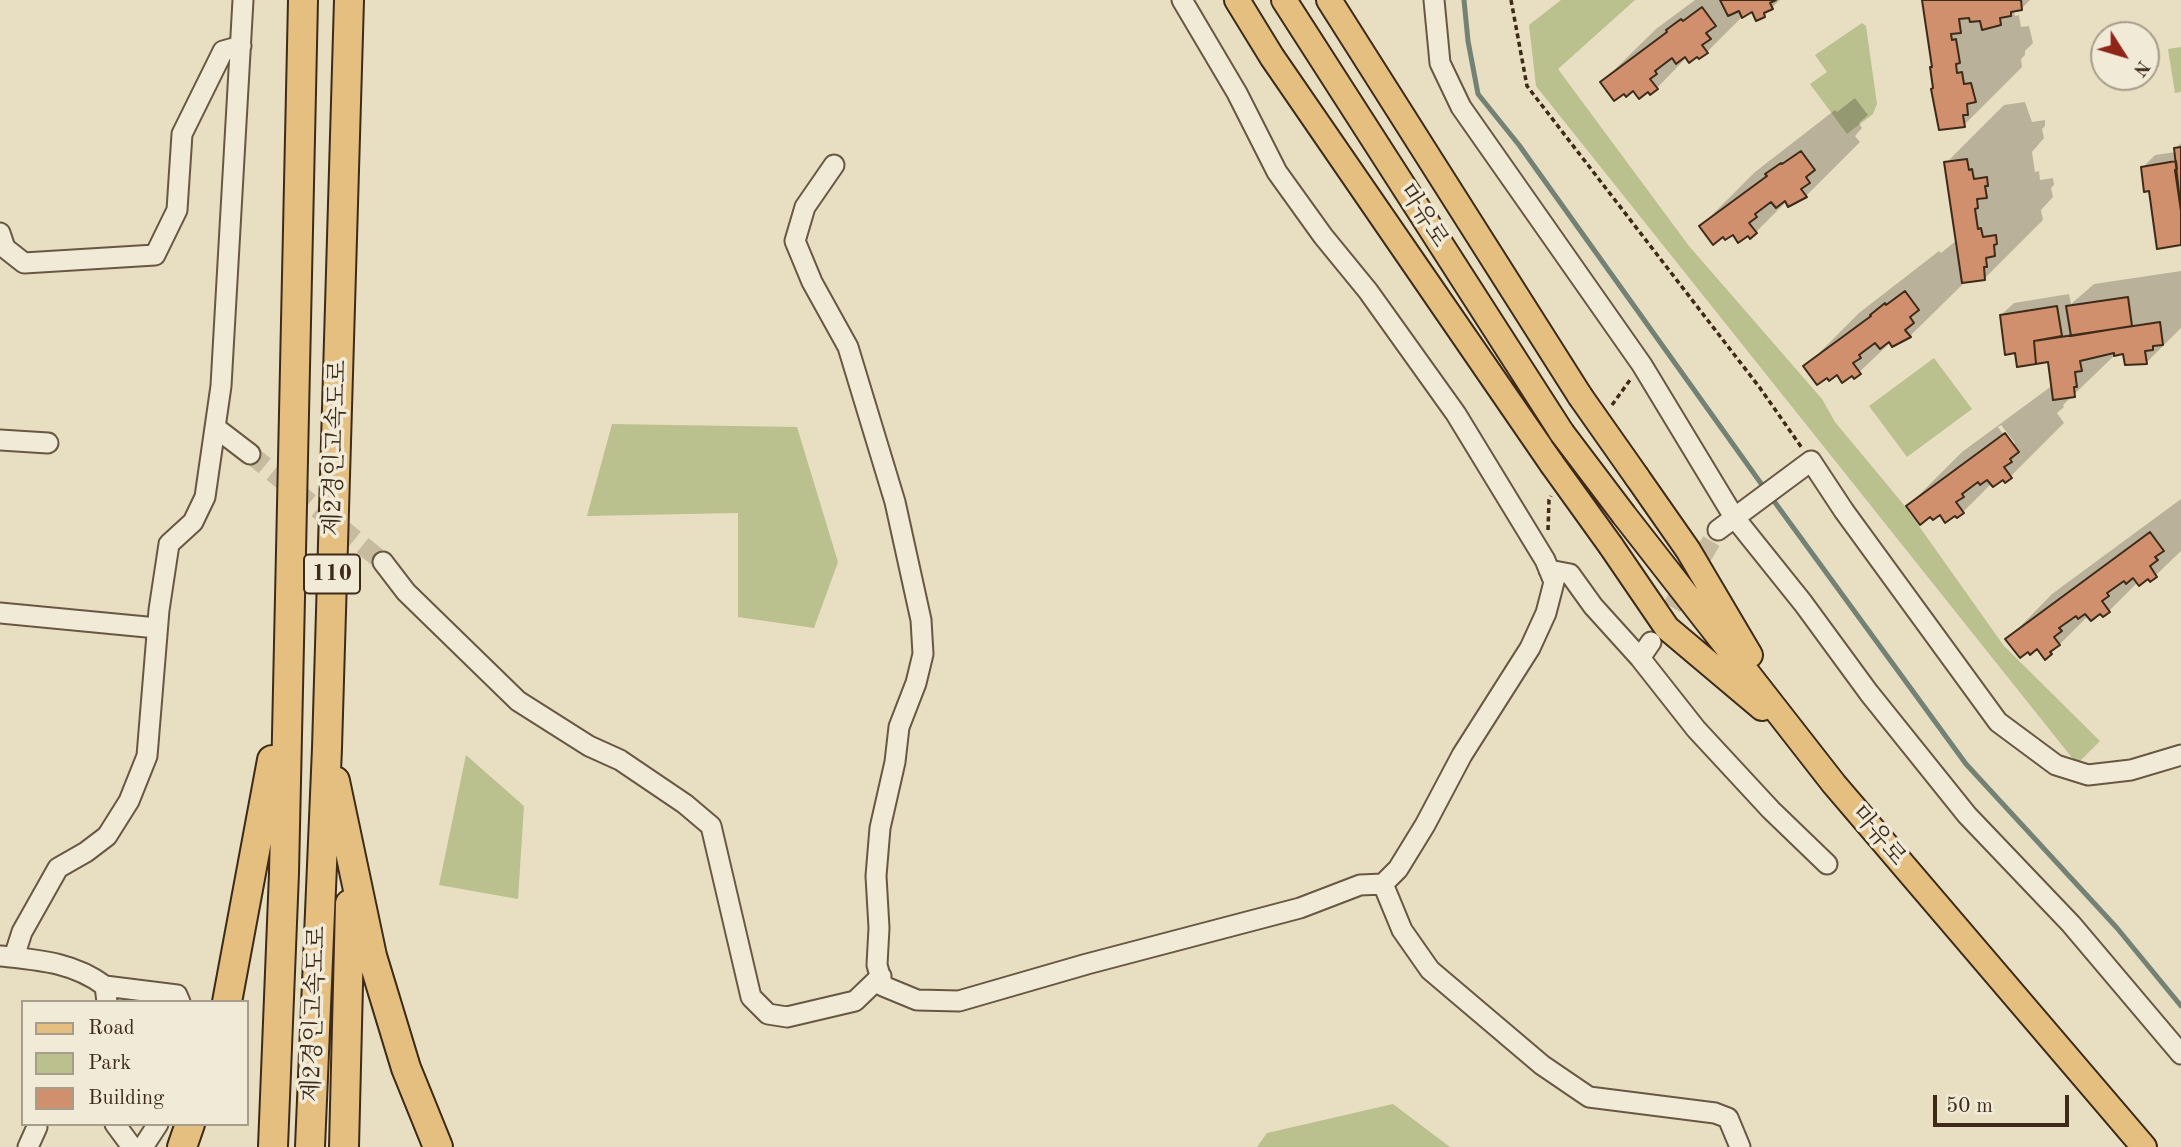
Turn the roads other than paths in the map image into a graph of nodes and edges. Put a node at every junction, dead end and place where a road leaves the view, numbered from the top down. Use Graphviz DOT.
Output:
graph roads {
  1 [pos="243,0"];
  2 [pos="303,0"];
  3 [pos="349,0"];
  4 [pos="1182,0"];
  5 [pos="1237,0"];
  6 [pos="1284,0"];
  7 [pos="1329,0"];
  8 [pos="1434,0"];
  9 [pos="241,46"];
  10 [pos="834,164"];
  11 [pos="0,233"];
  12 [pos="216,428"];
  13 [pos="0,440"];
  14 [pos="48,443"];
  15 [pos="250,454"];
  16 [pos="1737,515"];
  17 [pos="1718,530"];
  18 [pos="383,562"];
  19 [pos="1549,570"];
  20 [pos="0,613"];
  21 [pos="157,628"];
  22 [pos="287,682"];
  23 [pos="1800,740"];
  24 [pos="327,748"];
  25 [pos="2181,755"];
  26 [pos="352,855"];
  27 [pos="1827,864"];
  28 [pos="1383,884"];
  29 [pos="7,957"];
  30 [pos="881,976"];
  31 [pos="106,994"];
  32 [pos="179,1000"];
  33 [pos="227,1000"];
  34 [pos="2181,1054"];
  35 [pos="116,1126"];
  36 [pos="157,1126"];
  37 [pos="189,1126"];
  38 [pos="37,1128"];
  39 [pos="28,1147"];
  40 [pos="132,1147"];
  41 [pos="143,1147"];
  42 [pos="181,1147"];
  43 [pos="273,1147"];
  44 [pos="310,1147"];
  45 [pos="344,1147"];
  46 [pos="439,1147"];
  47 [pos="1740,1147"];
  48 [pos="2144,1147"];
  1 -- 9 [label="street"];
  2 -- 22 [label="highway, 제2경인고속도로 / 110"];
  3 -- 24 [label="highway, 제2경인고속도로 / 110"];
  4 -- 19 [label="street"];
  5 -- 23 [label="main road, bridge"];
  6 -- 23 [label="main road, 마유로, bridge"];
  7 -- 23 [label="main road, bridge"];
  8 -- 16 [label="street"];
  9 -- 11 [label="street"];
  9 -- 12 [label="street"];
  10 -- 30 [label="street"];
  12 -- 15 [label="street"];
  12 -- 21 [label="street"];
  13 -- 14 [label="street"];
  16 -- 17 [label="street"];
  16 -- 25 [label="street"];
  16 -- 34 [label="street"];
  18 -- 30 [label="street"];
  19 -- 27 [label="street"];
  19 -- 28 [label="street"];
  20 -- 21 [label="street"];
  21 -- 29 [label="street"];
  22 -- 33 [label="highway"];
  22 -- 43 [label="highway, 제2경인고속도로 / 110"];
  23 -- 48 [label="main road, 마유로"];
  24 -- 26 [label="highway"];
  24 -- 44 [label="highway, 제2경인고속도로 / 110"];
  26 -- 45 [label="highway"];
  26 -- 46 [label="highway"];
  28 -- 30 [label="street"];
  28 -- 47 [label="street"];
  29 -- 31 [label="street"];
  31 -- 32 [label="street"];
  35 -- 40 [label="street"];
  36 -- 41 [label="street"];
  37 -- 42 [label="highway"];
  38 -- 39 [label="street"];
}
